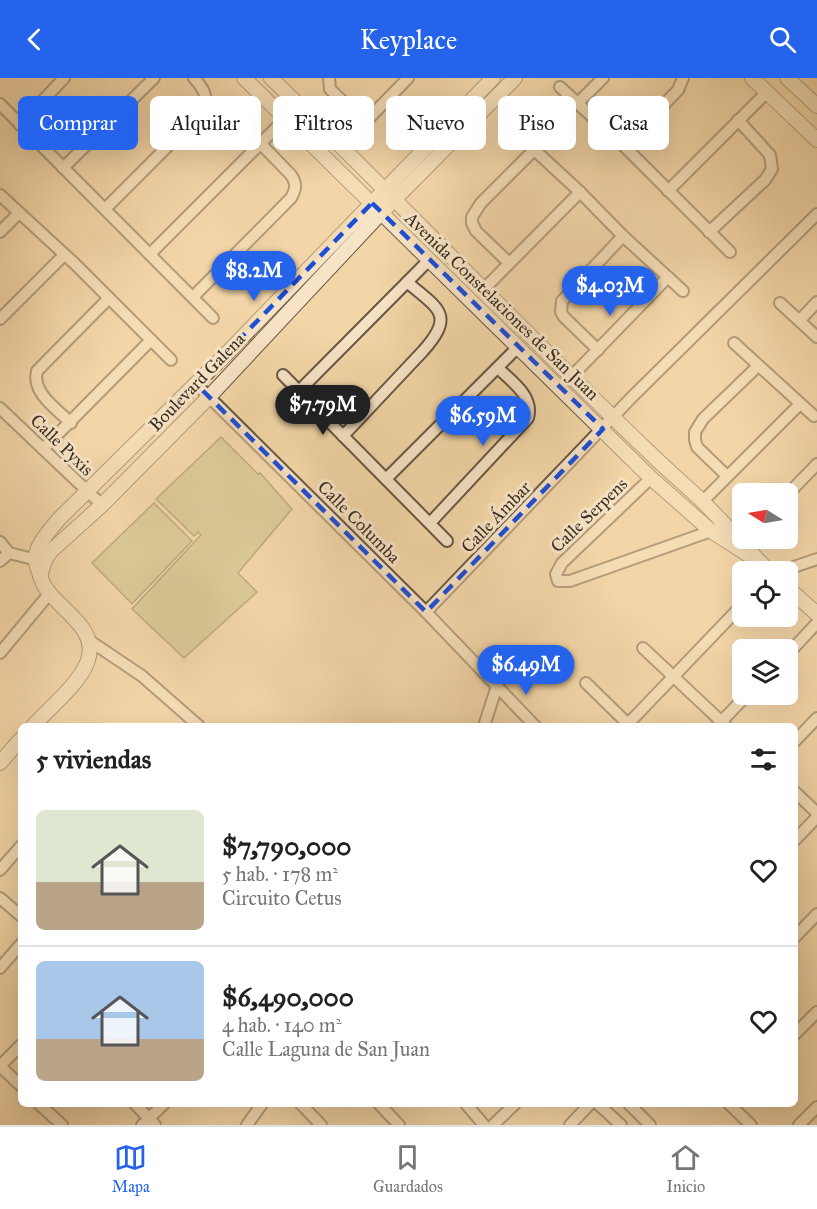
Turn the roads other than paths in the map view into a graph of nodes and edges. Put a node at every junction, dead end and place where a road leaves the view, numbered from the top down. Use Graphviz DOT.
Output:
graph roads {
  1 [pos="64,78"];
  2 [pos="154,78"];
  3 [pos="194,78"];
  4 [pos="244,78"];
  5 [pos="271,78"];
  6 [pos="329,78"];
  7 [pos="408,78"];
  8 [pos="493,78"];
  9 [pos="515,78"];
  10 [pos="603,78"];
  11 [pos="682,78"];
  12 [pos="752,78"];
  13 [pos="788,78"];
  14 [pos="560,87"];
  15 [pos="767,92"];
  16 [pos="47,96"];
  17 [pos="290,96"];
  18 [pos="337,96"];
  19 [pos="669,99"];
  20 [pos="0,104"];
  21 [pos="578,104"];
  22 [pos="273,106"];
  23 [pos="817,106"];
  24 [pos="374,113"];
  25 [pos="588,113"];
  26 [pos="738,120"];
  27 [pos="18,123"];
  28 [pos="273,130"];
  29 [pos="817,140"];
  30 [pos="261,142"];
  31 [pos="261,144"];
  32 [pos="45,150"];
  33 [pos="253,150"];
  34 [pos="318,150"];
  35 [pos="346,150"];
  36 [pos="534,150"];
  37 [pos="628,150"];
  38 [pos="63,168"];
  39 [pos="668,191"];
  40 [pos="580,192"];
  41 [pos="0,195"];
  42 [pos="389,195"];
  43 [pos="377,208"];
  44 [pos="105,209"];
  45 [pos="19,213"];
  46 [pos="817,214"];
  47 [pos="0,232"];
  48 [pos="709,232"];
  49 [pos="623,236"];
  50 [pos="729,252"];
  51 [pos="150,254"];
  52 [pos="64,255"];
  53 [pos="429,260"];
  54 [pos="509,263"];
  55 [pos="668,277"];
  56 [pos="407,282"];
  57 [pos="484,289"];
  58 [pos="683,291"];
  59 [pos="193,297"];
  60 [pos="109,298"];
  61 [pos="817,302"];
  62 [pos="780,303"];
  63 [pos="213,318"];
  64 [pos="0,319"];
  65 [pos="800,320"];
  66 [pos="817,337"];
  67 [pos="151,340"];
  68 [pos="734,344"];
  69 [pos="518,347"];
  70 [pos="598,350"];
  71 [pos="171,360"];
  72 [pos="758,366"];
  73 [pos="498,368"];
  74 [pos="283,375"];
  75 [pos="572,376"];
  76 [pos="196,384"];
  77 [pos="299,391"];
  78 [pos="208,397"];
  79 [pos="800,404"];
  80 [pos="0,408"];
  81 [pos="814,416"];
  82 [pos="613,418"];
  83 [pos="71,423"];
  84 [pos="603,429"];
  85 [pos="343,436"];
  86 [pos="43,449"];
  87 [pos="815,470"];
  88 [pos="727,476"];
  89 [pos="651,478"];
  90 [pos="386,479"];
  91 [pos="798,485"];
  92 [pos="88,492"];
  93 [pos="703,501"];
  94 [pos="102,505"];
  95 [pos="430,524"];
  96 [pos="726,526"];
  97 [pos="711,531"];
  98 [pos="732,532"];
  99 [pos="447,541"];
  100 [pos="732,541"];
  101 [pos="0,542"];
  102 [pos="749,549"];
  103 [pos="9,553"];
  104 [pos="42,555"];
  105 [pos="817,559"];
  106 [pos="0,561"];
  107 [pos="760,561"];
  108 [pos="798,566"];
  109 [pos="49,594"];
  110 [pos="798,600"];
  111 [pos="426,612"];
  112 [pos="732,615"];
  113 [pos="816,623"];
  114 [pos="90,641"];
  115 [pos="798,643"];
  116 [pos="643,648"];
  117 [pos="0,653"];
  118 [pos="673,677"];
  119 [pos="586,682"];
  120 [pos="497,686"];
  121 [pos="738,705"];
  122 [pos="817,718"];
  123 [pos="36,723"];
  124 [pos="196,723"];
  125 [pos="485,723"];
  126 [pos="532,723"];
  127 [pos="625,723"];
  128 [pos="629,723"];
  129 [pos="721,723"];
  130 [pos="723,723"];
  131 [pos="798,738"];
  132 [pos="18,742"];
  133 [pos="0,763"];
  134 [pos="798,795"];
  135 [pos="817,815"];
  136 [pos="798,837"];
  137 [pos="18,849"];
  138 [pos="0,870"];
  139 [pos="0,898"];
  140 [pos="18,913"];
  141 [pos="817,914"];
  142 [pos="798,934"];
  143 [pos="18,947"];
  144 [pos="0,968"];
  145 [pos="817,1012"];
  146 [pos="798,1031"];
  147 [pos="18,1048"];
  148 [pos="0,1066"];
  149 [pos="18,1083"];
  150 [pos="42,1107"];
  151 [pos="137,1107"];
  152 [pos="161,1107"];
  153 [pos="260,1107"];
  154 [pos="304,1107"];
  155 [pos="383,1107"];
  156 [pos="469,1107"];
  157 [pos="512,1107"];
  158 [pos="587,1107"];
  159 [pos="601,1107"];
  160 [pos="632,1107"];
  161 [pos="635,1107"];
  162 [pos="732,1107"];
  163 [pos="817,1107"];
  164 [pos="148,1123"];
  165 [pos="620,1124"];
  166 [pos="62,1125"];
  167 [pos="247,1125"];
  168 [pos="321,1125"];
  169 [pos="399,1125"];
  170 [pos="484,1125"];
  171 [pos="493,1125"];
  172 [pos="570,1125"];
  173 [pos="650,1125"];
  174 [pos="751,1125"];
  175 [pos="799,1125"];
  1 -- 16 [label="street"];
  2 -- 38 [label="street"];
  3 -- 44 [label="street"];
  4 -- 22 [label="street, Avenida Constelaciones de San Juan"];
  5 -- 17 [label="street, Avenida Constelaciones de San Juan"];
  6 -- 18 [label="street"];
  7 -- 24 [label="street"];
  8 -- 42 [label="street, Boulevard Galena"];
  9 -- 42 [label="street, Boulevard Galena"];
  10 -- 21 [label="street"];
  11 -- 19 [label="street"];
  12 -- 15 [label="street"];
  13 -- 23 [label="street"];
  14 -- 21 [label="street"];
  15 -- 26 [label="street"];
  15 -- 29 [label="street"];
  20 -- 27 [label="street"];
  21 -- 25 [label="street"];
  26 -- 39 [label="street"];
  26 -- 48 [label="street"];
  28 -- 30 [label="street"];
  31 -- 59 [label="street"];
  32 -- 38 [label="street"];
  33 -- 51 [label="street"];
  34 -- 43 [label="street, Avenida Constelaciones de San Juan"];
  35 -- 42 [label="street, Avenida Constelaciones de San Juan"];
  36 -- 40 [label="street"];
  36 -- 54 [label="street"];
  37 -- 39 [label="street"];
  38 -- 44 [label="street"];
  39 -- 48 [label="street"];
  40 -- 49 [label="street"];
  40 -- 54 [label="street"];
  41 -- 45 [label="street"];
  42 -- 43 [label="street, Boulevard Galena"];
  42 -- 57 [label="street, Avenida Constelaciones de San Juan"];
  43 -- 53 [label="street, Avenida Constelaciones de San Juan"];
  43 -- 76 [label="street, Boulevard Galena"];
  43 -- 78 [label="street, Boulevard Galena"];
  44 -- 51 [label="street"];
  45 -- 47 [label="street"];
  45 -- 52 [label="street"];
  46 -- 82 [label="street, Calle Ámbar"];
  48 -- 50 [label="street"];
  49 -- 55 [label="street"];
  49 -- 70 [label="street"];
  51 -- 59 [label="street"];
  52 -- 60 [label="street"];
  52 -- 64 [label="street"];
  53 -- 56 [label="street"];
  53 -- 69 [label="street, Avenida Constelaciones de San Juan"];
  54 -- 57 [label="street"];
  55 -- 58 [label="street"];
  55 -- 70 [label="street"];
  56 -- 77 [label="street"];
  56 -- 85 [label="street"];
  57 -- 75 [label="street, Avenida Constelaciones de San Juan"];
  59 -- 63 [label="street"];
  60 -- 67 [label="street"];
  60 -- 83 [label="street"];
  61 -- 65 [label="street"];
  62 -- 65 [label="street"];
  65 -- 66 [label="street"];
  67 -- 71 [label="street"];
  67 -- 83 [label="street"];
  68 -- 72 [label="street"];
  69 -- 73 [label="street"];
  69 -- 84 [label="street, Avenida Constelaciones de San Juan"];
  70 -- 75 [label="street"];
  72 -- 79 [label="street"];
  72 -- 88 [label="street"];
  73 -- 90 [label="street"];
  73 -- 95 [label="street"];
  74 -- 77 [label="street"];
  75 -- 82 [label="street, Avenida Constelaciones de San Juan"];
  76 -- 78 [label="street, Calle Columba"];
  76 -- 92 [label="street, Boulevard Galena"];
  77 -- 85 [label="street"];
  78 -- 94 [label="street, Boulevard Galena"];
  78 -- 111 [label="street, Calle Columba"];
  79 -- 81 [label="street"];
  79 -- 88 [label="street"];
  80 -- 86 [label="street, Calle Pyxis"];
  82 -- 84 [label="street, Calle Ámbar"];
  82 -- 93 [label="street, Avenida Constelaciones de San Juan"];
  83 -- 86 [label="street"];
  84 -- 89 [label="street, Avenida Constelaciones de San Juan"];
  84 -- 111 [label="street, Calle Ámbar"];
  85 -- 90 [label="street"];
  86 -- 92 [label="street, Calle Pyxis"];
  87 -- 91 [label="street"];
  88 -- 93 [label="street"];
  89 -- 97 [label="street, Avenida Constelaciones de San Juan"];
  89 -- 97 [label="street, Calle Serpens"];
  90 -- 95 [label="street"];
  92 -- 94 [label="street, Calle Pyxis"];
  92 -- 104 [label="street, Boulevard Galena"];
  93 -- 96 [label="street, Avenida Constelaciones de San Juan"];
  94 -- 104 [label="street, Boulevard Galena"];
  95 -- 99 [label="street"];
  96 -- 97 [label="street"];
  96 -- 98 [label="street, Avenida Constelaciones de San Juan"];
  97 -- 100 [label="street, Avenida Constelaciones de San Juan"];
  101 -- 103 [label="street"];
  102 -- 107 [label="street"];
  103 -- 104 [label="street"];
  103 -- 106 [label="street"];
  104 -- 109 [label="street"];
  105 -- 108 [label="street"];
  109 -- 114 [label="street"];
  109 -- 117 [label="street"];
  110 -- 113 [label="street"];
  111 -- 120 [label="street, Calle Columba"];
  112 -- 118 [label="street"];
  113 -- 115 [label="street"];
  114 -- 123 [label="street"];
  114 -- 124 [label="street"];
  116 -- 118 [label="street"];
  118 -- 128 [label="street"];
  118 -- 129 [label="street"];
  119 -- 127 [label="street"];
  120 -- 125 [label="street"];
  120 -- 126 [label="street, Calle Columba"];
  121 -- 130 [label="street"];
  122 -- 131 [label="street"];
  132 -- 133 [label="street"];
  134 -- 135 [label="street"];
  135 -- 136 [label="street"];
  137 -- 138 [label="street"];
  139 -- 140 [label="street"];
  141 -- 142 [label="street"];
  143 -- 144 [label="street"];
  145 -- 146 [label="street"];
  147 -- 148 [label="street"];
  148 -- 149 [label="street"];
  150 -- 166 [label="street"];
  151 -- 164 [label="street"];
  152 -- 164 [label="street"];
  153 -- 167 [label="street"];
  154 -- 168 [label="street"];
  155 -- 169 [label="street"];
  156 -- 170 [label="street"];
  157 -- 171 [label="street"];
  158 -- 172 [label="street"];
  159 -- 165 [label="street"];
  160 -- 165 [label="street"];
  161 -- 173 [label="street"];
  162 -- 174 [label="street"];
  163 -- 175 [label="street"];
}
